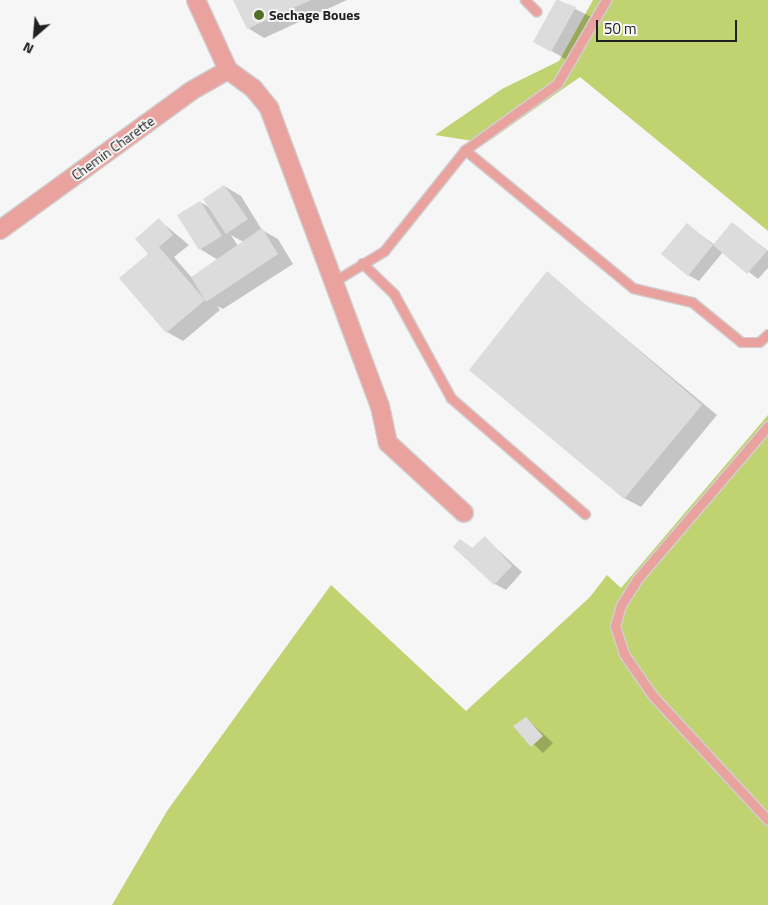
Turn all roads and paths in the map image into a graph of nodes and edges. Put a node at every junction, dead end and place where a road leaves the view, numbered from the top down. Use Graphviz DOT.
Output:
graph roads {
  1 [pos="196,0"];
  2 [pos="525,0"];
  3 [pos="606,0"];
  4 [pos="536,11"];
  5 [pos="228,70"];
  6 [pos="465,150"];
  7 [pos="0,230"];
  8 [pos="362,263"];
  9 [pos="333,282"];
  10 [pos="768,334"];
  11 [pos="768,426"];
  12 [pos="464,513"];
  13 [pos="585,514"];
  14 [pos="768,820"];
  1 -- 5 [label="street"];
  2 -- 4 [label="lane"];
  3 -- 6 [label="lane"];
  5 -- 7 [label="street, Chemin Charette"];
  5 -- 9 [label="street"];
  6 -- 8 [label="lane"];
  6 -- 10 [label="lane"];
  8 -- 9 [label="lane"];
  8 -- 13 [label="lane"];
  9 -- 12 [label="street"];
  11 -- 14 [label="lane"];
}
